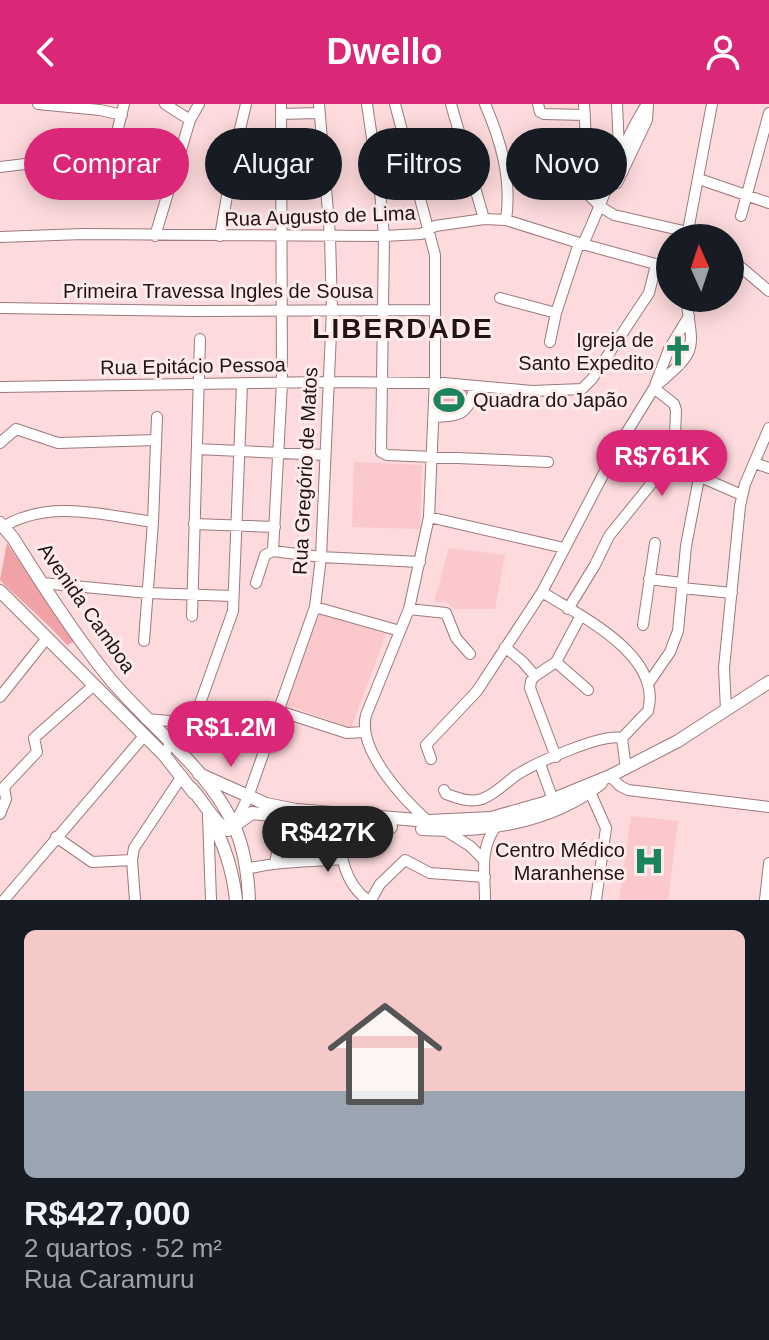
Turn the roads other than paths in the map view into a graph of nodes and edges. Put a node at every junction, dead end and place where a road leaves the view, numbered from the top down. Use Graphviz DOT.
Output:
graph roads {
  1 [pos="38,104"];
  2 [pos="165,104"];
  3 [pos="199,104"];
  4 [pos="246,104"];
  5 [pos="367,104"];
  6 [pos="395,104"];
  7 [pos="451,104"];
  8 [pos="485,104"];
  9 [pos="538,104"];
  10 [pos="617,104"];
  11 [pos="648,104"];
  12 [pos="712,104"];
  13 [pos="281,109"];
  14 [pos="319,109"];
  15 [pos="123,110"];
  16 [pos="585,110"];
  17 [pos="769,114"];
  18 [pos="190,120"];
  19 [pos="618,128"];
  20 [pos="627,139"];
  21 [pos="0,167"];
  22 [pos="699,179"];
  23 [pos="746,195"];
  24 [pos="281,200"];
  25 [pos="327,200"];
  26 [pos="606,200"];
  27 [pos="769,203"];
  28 [pos="603,209"];
  29 [pos="741,216"];
  30 [pos="484,219"];
  31 [pos="506,220"];
  32 [pos="689,224"];
  33 [pos="656,227"];
  34 [pos="428,229"];
  35 [pos="155,236"];
  36 [pos="220,236"];
  37 [pos="330,236"];
  38 [pos="384,236"];
  39 [pos="0,237"];
  40 [pos="282,237"];
  41 [pos="581,244"];
  42 [pos="656,265"];
  43 [pos="744,270"];
  44 [pos="769,291"];
  45 [pos="500,298"];
  46 [pos="0,308"];
  47 [pos="332,310"];
  48 [pos="382,310"];
  49 [pos="435,310"];
  50 [pos="283,311"];
  51 [pos="688,312"];
  52 [pos="556,313"];
  53 [pos="689,316"];
  54 [pos="200,339"];
  55 [pos="550,342"];
  56 [pos="327,382"];
  57 [pos="381,382"];
  58 [pos="282,383"];
  59 [pos="439,383"];
  60 [pos="199,384"];
  61 [pos="242,384"];
  62 [pos="475,386"];
  63 [pos="0,387"];
  64 [pos="654,388"];
  65 [pos="157,417"];
  66 [pos="434,417"];
  67 [pos="769,428"];
  68 [pos="156,440"];
  69 [pos="0,443"];
  70 [pos="197,449"];
  71 [pos="239,450"];
  72 [pos="280,452"];
  73 [pos="325,455"];
  74 [pos="432,456"];
  75 [pos="548,462"];
  76 [pos="668,463"];
  77 [pos="755,463"];
  78 [pos="769,468"];
  79 [pos="699,478"];
  80 [pos="742,495"];
  81 [pos="429,517"];
  82 [pos="153,522"];
  83 [pos="194,524"];
  84 [pos="235,524"];
  85 [pos="2,525"];
  86 [pos="275,527"];
  87 [pos="0,541"];
  88 [pos="655,543"];
  89 [pos="564,548"];
  90 [pos="273,551"];
  91 [pos="321,557"];
  92 [pos="420,562"];
  93 [pos="649,579"];
  94 [pos="42,583"];
  95 [pos="256,583"];
  96 [pos="682,586"];
  97 [pos="0,591"];
  98 [pos="542,592"];
  99 [pos="148,593"];
  100 [pos="732,593"];
  101 [pos="192,594"];
  102 [pos="232,596"];
  103 [pos="315,607"];
  104 [pos="409,609"];
  105 [pos="568,609"];
  106 [pos="192,616"];
  107 [pos="580,617"];
  108 [pos="32,621"];
  109 [pos="643,625"];
  110 [pos="400,631"];
  111 [pos="47,638"];
  112 [pos="80,640"];
  113 [pos="144,641"];
  114 [pos="505,647"];
  115 [pos="470,654"];
  116 [pos="556,662"];
  117 [pos="535,676"];
  118 [pos="769,682"];
  119 [pos="648,684"];
  120 [pos="93,686"];
  121 [pos="588,690"];
  122 [pos="0,697"];
  123 [pos="726,710"];
  124 [pos="279,711"];
  125 [pos="146,719"];
  126 [pos="193,723"];
  127 [pos="364,732"];
  128 [pos="270,734"];
  129 [pos="144,736"];
  130 [pos="622,738"];
  131 [pos="167,749"];
  132 [pos="556,757"];
  133 [pos="431,759"];
  134 [pos="540,764"];
  135 [pos="626,769"];
  136 [pos="199,774"];
  137 [pos="182,776"];
  138 [pos="610,776"];
  139 [pos="191,788"];
  140 [pos="444,790"];
  141 [pos="590,792"];
  142 [pos="248,797"];
  143 [pos="553,800"];
  144 [pos="412,806"];
  145 [pos="769,807"];
  146 [pos="0,814"];
  147 [pos="208,816"];
  148 [pos="285,818"];
  149 [pos="408,820"];
  150 [pos="429,821"];
  151 [pos="337,823"];
  152 [pos="234,826"];
  153 [pos="496,826"];
  154 [pos="446,830"];
  155 [pos="56,837"];
  156 [pos="224,844"];
  157 [pos="209,851"];
  158 [pos="341,859"];
  159 [pos="483,859"];
  160 [pos="132,860"];
  161 [pos="275,862"];
  162 [pos="769,863"];
  163 [pos="247,869"];
  164 [pos="485,877"];
  165 [pos="212,899"];
  166 [pos="4,900"];
  167 [pos="135,900"];
  168 [pos="236,900"];
  169 [pos="249,900"];
  170 [pos="369,900"];
  171 [pos="485,900"];
  172 [pos="596,900"];
  173 [pos="765,900"];
  1 -- 15 [label="street"];
  2 -- 18 [label="street"];
  3 -- 18 [label="street"];
  4 -- 36 [label="street"];
  5 -- 38 [label="street"];
  6 -- 34 [label="street"];
  7 -- 30 [label="street"];
  8 -- 31 [label="street"];
  9 -- 16 [label="street"];
  10 -- 19 [label="street"];
  11 -- 20 [label="street"];
  11 -- 28 [label="street"];
  12 -- 22 [label="street"];
  13 -- 14 [label="street"];
  15 -- 21 [label="street"];
  16 -- 28 [label="street"];
  17 -- 23 [label="street"];
  18 -- 35 [label="street"];
  22 -- 23 [label="street"];
  22 -- 32 [label="street"];
  23 -- 27 [label="street"];
  23 -- 29 [label="street"];
  24 -- 40 [label="street"];
  25 -- 37 [label="street, Rua Gregório de Matos"];
  26 -- 28 [label="street"];
  28 -- 33 [label="street"];
  28 -- 41 [label="street"];
  30 -- 31 [label="street, Rua Augusto de Lima"];
  30 -- 34 [label="street, Rua Augusto de Lima"];
  31 -- 41 [label="street, Rua Augusto de Lima"];
  34 -- 38 [label="street, Rua Augusto de Lima"];
  34 -- 49 [label="street"];
  35 -- 36 [label="street, Rua Augusto de Lima"];
  35 -- 39 [label="street, Rua Augusto de Lima"];
  36 -- 40 [label="street, Rua Augusto de Lima"];
  37 -- 38 [label="street, Rua Augusto de Lima"];
  37 -- 40 [label="street, Rua Augusto de Lima"];
  37 -- 47 [label="street, Rua Gregório de Matos"];
  38 -- 48 [label="street"];
  40 -- 50 [label="street"];
  41 -- 42 [label="street, Rua Augusto de Lima"];
  41 -- 52 [label="street"];
  42 -- 62 [label="street, Rua Epitácio Pessoa"];
  43 -- 44 [label="street"];
  45 -- 52 [label="street"];
  46 -- 50 [label="street, Primeira Travessa Ingles de Sousa"];
  47 -- 48 [label="street, Primeira Travessa Ingles de Sousa"];
  47 -- 50 [label="street, Primeira Travessa Ingles de Sousa"];
  47 -- 56 [label="street, Rua Gregório de Matos"];
  48 -- 49 [label="street, Primeira Travessa Ingles de Sousa"];
  48 -- 57 [label="street"];
  49 -- 59 [label="street"];
  50 -- 58 [label="street"];
  51 -- 53 [label="street"];
  52 -- 55 [label="street"];
  53 -- 64 [label="street"];
  53 -- 64 [label="street"];
  54 -- 60 [label="street"];
  56 -- 57 [label="street, Rua Epitácio Pessoa"];
  56 -- 58 [label="street, Rua Epitácio Pessoa"];
  56 -- 73 [label="street, Rua Gregório de Matos"];
  57 -- 59 [label="street, Rua Epitácio Pessoa"];
  57 -- 74 [label="street"];
  58 -- 61 [label="street, Rua Epitácio Pessoa"];
  58 -- 72 [label="street"];
  59 -- 62 [label="street, Rua Epitácio Pessoa"];
  59 -- 66 [label="street"];
  60 -- 61 [label="street, Rua Epitácio Pessoa"];
  60 -- 63 [label="street, Rua Epitácio Pessoa"];
  60 -- 70 [label="street"];
  61 -- 71 [label="street"];
  62 -- 66 [label="street"];
  64 -- 76 [label="street"];
  64 -- 89 [label="street"];
  65 -- 68 [label="street"];
  66 -- 74 [label="street"];
  67 -- 77 [label="street"];
  68 -- 69 [label="street"];
  68 -- 82 [label="street"];
  70 -- 71 [label="street"];
  70 -- 83 [label="street"];
  71 -- 72 [label="street"];
  71 -- 84 [label="street"];
  72 -- 73 [label="street"];
  72 -- 86 [label="street"];
  73 -- 91 [label="street, Rua Gregório de Matos"];
  74 -- 75 [label="street"];
  74 -- 81 [label="street"];
  76 -- 79 [label="street"];
  76 -- 105 [label="street"];
  77 -- 78 [label="street"];
  77 -- 80 [label="street"];
  79 -- 80 [label="street"];
  79 -- 96 [label="street"];
  80 -- 100 [label="street"];
  81 -- 89 [label="street"];
  81 -- 92 [label="street"];
  82 -- 85 [label="street"];
  82 -- 99 [label="street"];
  83 -- 84 [label="street"];
  83 -- 101 [label="street"];
  84 -- 86 [label="street"];
  84 -- 102 [label="street"];
  85 -- 87 [label="main road"];
  85 -- 94 [label="main road, Avenida Camboa"];
  86 -- 90 [label="street"];
  88 -- 93 [label="street"];
  89 -- 98 [label="street"];
  90 -- 91 [label="street"];
  90 -- 95 [label="street"];
  91 -- 92 [label="street"];
  91 -- 103 [label="street, Rua Gregório de Matos"];
  92 -- 104 [label="street"];
  93 -- 96 [label="street"];
  93 -- 109 [label="street"];
  94 -- 99 [label="street"];
  94 -- 112 [label="main road, Avenida Camboa"];
  96 -- 100 [label="street"];
  96 -- 119 [label="street"];
  97 -- 108 [label="main road, Avenida Camboa"];
  98 -- 105 [label="street"];
  98 -- 114 [label="street"];
  99 -- 101 [label="street"];
  99 -- 113 [label="street"];
  100 -- 123 [label="street"];
  101 -- 102 [label="street"];
  101 -- 106 [label="street"];
  102 -- 126 [label="street"];
  103 -- 110 [label="street"];
  103 -- 124 [label="street, Rua Gregório de Matos"];
  104 -- 110 [label="street"];
  104 -- 115 [label="street"];
  105 -- 107 [label="street"];
  107 -- 116 [label="street"];
  107 -- 119 [label="street"];
  108 -- 111 [label="main road, Avenida Camboa"];
  108 -- 112 [label="main road"];
  110 -- 127 [label="street"];
  111 -- 120 [label="main road, Avenida Camboa"];
  111 -- 122 [label="street"];
  112 -- 125 [label="main road, Avenida Camboa"];
  114 -- 117 [label="street"];
  114 -- 133 [label="street"];
  116 -- 117 [label="street"];
  116 -- 121 [label="street"];
  117 -- 132 [label="street"];
  118 -- 123 [label="main road"];
  119 -- 130 [label="street"];
  120 -- 129 [label="main road, Avenida Camboa"];
  120 -- 146 [label="street"];
  123 -- 135 [label="main road"];
  124 -- 127 [label="street"];
  124 -- 128 [label="street, Rua Gregório de Matos"];
  125 -- 126 [label="street"];
  125 -- 131 [label="main road, Avenida Camboa"];
  126 -- 128 [label="street"];
  126 -- 131 [label="street"];
  127 -- 144 [label="street"];
  128 -- 142 [label="street, Rua Gregório de Matos"];
  129 -- 131 [label="main road, Avenida Camboa"];
  129 -- 155 [label="street"];
  130 -- 132 [label="street"];
  130 -- 135 [label="street"];
  131 -- 136 [label="main road, Avenida Camboa"];
  131 -- 137 [label="main road, Avenida Camboa"];
  132 -- 134 [label="street"];
  134 -- 140 [label="street"];
  134 -- 143 [label="street"];
  135 -- 138 [label="main road"];
  136 -- 142 [label="main road"];
  136 -- 152 [label="main road, Avenida Camboa"];
  137 -- 139 [label="main road, Avenida Camboa"];
  137 -- 160 [label="street"];
  138 -- 141 [label="main road"];
  138 -- 143 [label="main road"];
  138 -- 145 [label="street"];
  139 -- 147 [label="main road"];
  139 -- 152 [label="main road"];
  141 -- 153 [label="main road"];
  141 -- 172 [label="street"];
  142 -- 149 [label="main road"];
  142 -- 152 [label="street, Rua Gregório de Matos"];
  143 -- 150 [label="main road"];
  144 -- 149 [label="main road"];
  144 -- 150 [label="street"];
  147 -- 156 [label="main road"];
  147 -- 157 [label="street"];
  148 -- 151 [label="main road"];
  148 -- 152 [label="main road"];
  148 -- 161 [label="street"];
  149 -- 150 [label="main road"];
  150 -- 154 [label="street"];
  151 -- 154 [label="main road"];
  151 -- 158 [label="street"];
  152 -- 163 [label="main road, Avenida Camboa"];
  153 -- 154 [label="main road"];
  153 -- 159 [label="street"];
  154 -- 159 [label="street"];
  155 -- 160 [label="street"];
  155 -- 166 [label="street"];
  156 -- 157 [label="street"];
  156 -- 168 [label="main road"];
  157 -- 165 [label="street"];
  158 -- 161 [label="street"];
  158 -- 170 [label="street"];
  159 -- 164 [label="street"];
  160 -- 167 [label="street"];
  161 -- 163 [label="street"];
  162 -- 173 [label="street"];
  163 -- 169 [label="main road, Avenida Camboa"];
  164 -- 170 [label="street"];
  164 -- 171 [label="street"];
}
